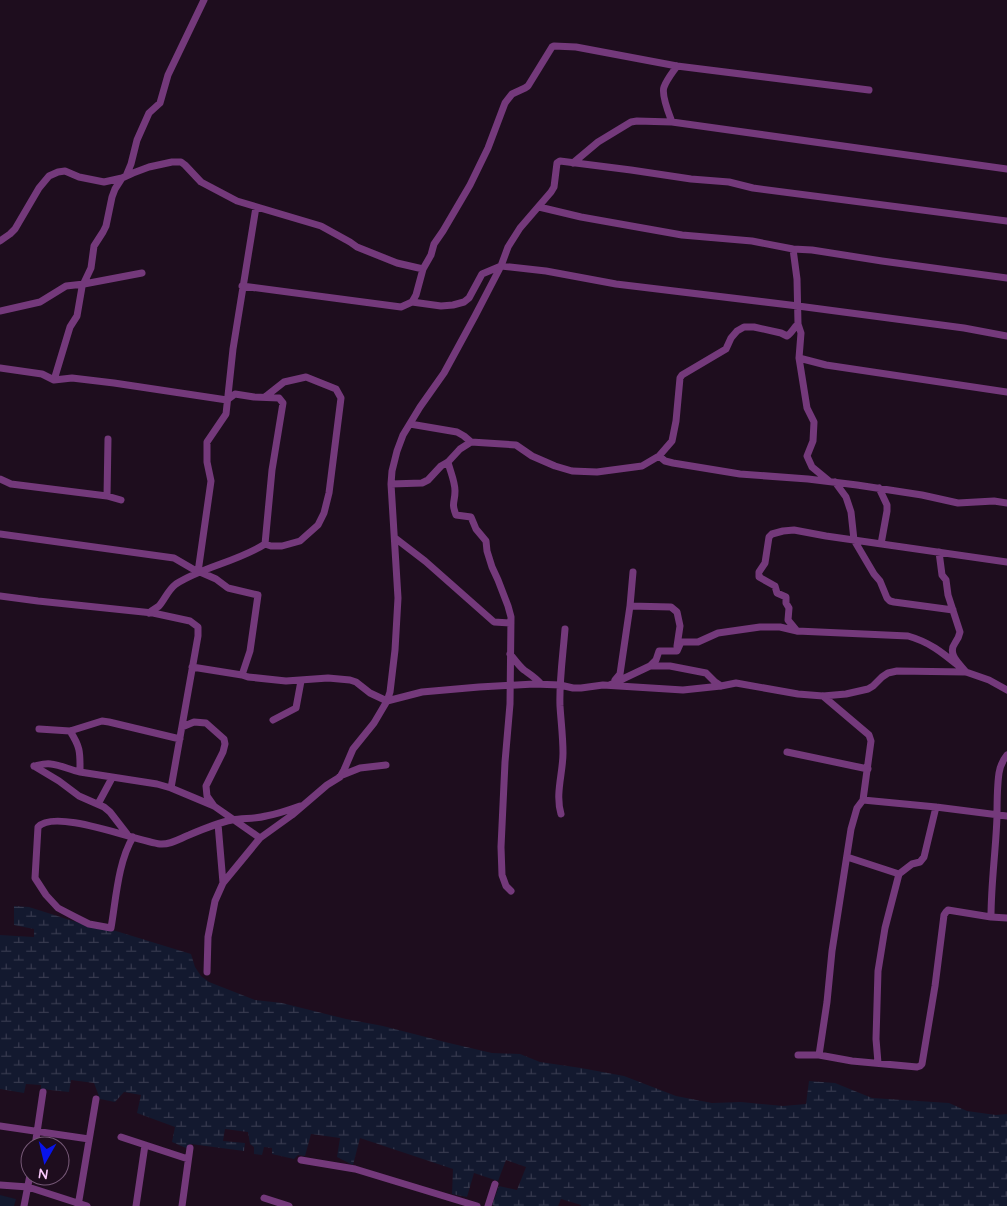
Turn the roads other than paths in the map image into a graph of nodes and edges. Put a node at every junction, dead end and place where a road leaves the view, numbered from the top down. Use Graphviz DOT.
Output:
graph roads {
  1 [pos="204,0"];
  2 [pos="677,66"];
  3 [pos="868,90"];
  4 [pos="672,122"];
  5 [pos="573,163"];
  6 [pos="1007,169"];
  7 [pos="124,177"];
  8 [pos="539,206"];
  9 [pos="256,207"];
  10 [pos="1007,221"];
  11 [pos="0,241"];
  12 [pos="793,249"];
  13 [pos="501,266"];
  14 [pos="423,270"];
  15 [pos="142,273"];
  16 [pos="1007,278"];
  17 [pos="84,284"];
  18 [pos="242,286"];
  19 [pos="412,302"];
  20 [pos="798,306"];
  21 [pos="0,310"];
  22 [pos="798,324"];
  23 [pos="1007,336"];
  24 [pos="799,358"];
  25 [pos="0,368"];
  26 [pos="54,380"];
  27 [pos="1007,392"];
  28 [pos="265,397"];
  29 [pos="227,400"];
  30 [pos="410,424"];
  31 [pos="108,439"];
  32 [pos="471,442"];
  33 [pos="659,456"];
  34 [pos="448,462"];
  35 [pos="0,479"];
  36 [pos="832,482"];
  37 [pos="391,484"];
  38 [pos="879,488"];
  39 [pos="107,496"];
  40 [pos="121,500"];
  41 [pos="1007,503"];
  42 [pos="0,534"];
  43 [pos="395,538"];
  44 [pos="854,540"];
  45 [pos="265,544"];
  46 [pos="881,544"];
  47 [pos="939,552"];
  48 [pos="1007,562"];
  49 [pos="200,572"];
  50 [pos="633,572"];
  51 [pos="0,596"];
  52 [pos="630,606"];
  53 [pos="952,610"];
  54 [pos="149,613"];
  55 [pos="511,623"];
  56 [pos="565,629"];
  57 [pos="797,631"];
  58 [pos="677,651"];
  59 [pos="510,654"];
  60 [pos="650,666"];
  61 [pos="192,667"];
  62 [pos="966,672"];
  63 [pos="242,675"];
  64 [pos="301,681"];
  65 [pos="541,684"];
  66 [pos="560,685"];
  67 [pos="609,685"];
  68 [pos="510,686"];
  69 [pos="721,686"];
  70 [pos="1007,690"];
  71 [pos="823,696"];
  72 [pos="387,701"];
  73 [pos="273,720"];
  74 [pos="182,727"];
  75 [pos="39,729"];
  76 [pos="70,732"];
  77 [pos="180,739"];
  78 [pos="787,752"];
  79 [pos="1007,755"];
  80 [pos="386,765"];
  81 [pos="868,770"];
  82 [pos="80,772"];
  83 [pos="340,776"];
  84 [pos="112,778"];
  85 [pos="171,788"];
  86 [pos="863,800"];
  87 [pos="98,804"];
  88 [pos="304,805"];
  89 [pos="214,806"];
  90 [pos="936,808"];
  91 [pos="561,814"];
  92 [pos="997,815"];
  93 [pos="1007,816"];
  94 [pos="234,820"];
  95 [pos="218,824"];
  96 [pos="130,836"];
  97 [pos="260,838"];
  98 [pos="847,857"];
  99 [pos="899,874"];
  100 [pos="223,883"];
  101 [pos="511,891"];
  102 [pos="991,917"];
  103 [pos="1007,918"];
  104 [pos="207,972"];
  105 [pos="798,1055"];
  106 [pos="818,1055"];
  107 [pos="878,1063"];
  108 [pos="43,1092"];
  109 [pos="96,1099"];
  110 [pos="0,1126"];
  111 [pos="37,1131"];
  112 [pos="36,1136"];
  113 [pos="121,1137"];
  114 [pos="89,1139"];
  115 [pos="145,1145"];
  116 [pos="190,1148"];
  117 [pos="188,1159"];
  118 [pos="301,1160"];
  119 [pos="495,1184"];
  120 [pos="0,1186"];
  121 [pos="28,1187"];
  122 [pos="264,1198"];
  123 [pos="81,1205"];
  124 [pos="24,1206"];
  125 [pos="136,1206"];
  126 [pos="182,1206"];
  127 [pos="289,1206"];
  128 [pos="478,1206"];
  129 [pos="488,1206"];
  1 -- 7 [label="street"];
  2 -- 3 [label="street"];
  2 -- 4 [label="street"];
  2 -- 14 [label="street"];
  4 -- 5 [label="street"];
  4 -- 6 [label="street"];
  5 -- 8 [label="street"];
  5 -- 10 [label="street"];
  7 -- 9 [label="street"];
  7 -- 11 [label="street"];
  7 -- 17 [label="street"];
  8 -- 12 [label="street"];
  8 -- 13 [label="street"];
  9 -- 14 [label="street"];
  9 -- 18 [label="street"];
  12 -- 16 [label="street"];
  12 -- 20 [label="street"];
  13 -- 19 [label="street"];
  13 -- 20 [label="street"];
  13 -- 30 [label="street"];
  14 -- 19 [label="street"];
  15 -- 17 [label="street"];
  17 -- 21 [label="street"];
  17 -- 26 [label="street"];
  18 -- 19 [label="street"];
  18 -- 29 [label="street"];
  20 -- 22 [label="street"];
  20 -- 23 [label="street"];
  22 -- 24 [label="street"];
  22 -- 33 [label="street"];
  24 -- 27 [label="street"];
  24 -- 36 [label="street"];
  25 -- 26 [label="street"];
  26 -- 29 [label="street"];
  28 -- 29 [label="street"];
  28 -- 45 [label="street"];
  28 -- 45 [label="street"];
  29 -- 42 [label="street"];
  30 -- 32 [label="street"];
  30 -- 37 [label="street"];
  31 -- 39 [label="street"];
  32 -- 33 [label="street"];
  32 -- 34 [label="street"];
  33 -- 36 [label="street"];
  34 -- 37 [label="street"];
  34 -- 55 [label="street"];
  35 -- 39 [label="street"];
  36 -- 38 [label="street"];
  36 -- 44 [label="street"];
  37 -- 43 [label="street"];
  38 -- 41 [label="street"];
  38 -- 46 [label="street"];
  39 -- 40 [label="street"];
  43 -- 55 [label="street"];
  43 -- 72 [label="street"];
  44 -- 46 [label="street"];
  44 -- 53 [label="street"];
  44 -- 57 [label="street"];
  45 -- 49 [label="street"];
  46 -- 47 [label="street"];
  47 -- 48 [label="street"];
  47 -- 53 [label="street"];
  49 -- 54 [label="street"];
  49 -- 63 [label="street"];
  50 -- 52 [label="street"];
  51 -- 54 [label="street"];
  52 -- 58 [label="street"];
  52 -- 67 [label="street"];
  53 -- 62 [label="street"];
  54 -- 61 [label="street"];
  55 -- 59 [label="street"];
  56 -- 66 [label="street"];
  57 -- 58 [label="street"];
  57 -- 62 [label="street"];
  58 -- 60 [label="street"];
  59 -- 65 [label="street"];
  59 -- 68 [label="street"];
  60 -- 67 [label="street"];
  60 -- 69 [label="street"];
  61 -- 63 [label="street"];
  61 -- 74 [label="street"];
  62 -- 70 [label="street"];
  62 -- 71 [label="street"];
  63 -- 64 [label="street"];
  64 -- 72 [label="street"];
  64 -- 73 [label="street"];
  65 -- 66 [label="street"];
  65 -- 68 [label="street"];
  66 -- 67 [label="street"];
  66 -- 91 [label="street"];
  67 -- 69 [label="street"];
  68 -- 72 [label="street"];
  68 -- 101 [label="street"];
  69 -- 71 [label="street"];
  71 -- 81 [label="street"];
  72 -- 83 [label="street"];
  74 -- 77 [label="street"];
  74 -- 89 [label="street"];
  75 -- 76 [label="street"];
  76 -- 77 [label="street"];
  76 -- 82 [label="street"];
  77 -- 85 [label="street"];
  78 -- 81 [label="street"];
  79 -- 92 [label="street"];
  80 -- 83 [label="street"];
  81 -- 86 [label="street"];
  82 -- 84 [label="street"];
  82 -- 87 [label="street"];
  83 -- 88 [label="street"];
  84 -- 85 [label="street"];
  84 -- 87 [label="street"];
  85 -- 89 [label="street"];
  86 -- 90 [label="street"];
  86 -- 98 [label="street"];
  87 -- 96 [label="street"];
  88 -- 94 [label="street"];
  88 -- 97 [label="street"];
  89 -- 94 [label="street"];
  90 -- 92 [label="street"];
  90 -- 99 [label="street"];
  92 -- 93 [label="street"];
  92 -- 102 [label="street"];
  94 -- 95 [label="street"];
  94 -- 97 [label="street"];
  95 -- 96 [label="street"];
  95 -- 100 [label="street"];
  96 -- 96 [label="street"];
  97 -- 100 [label="street"];
  98 -- 99 [label="street"];
  98 -- 106 [label="street"];
  99 -- 107 [label="street"];
  100 -- 104 [label="street"];
  102 -- 103 [label="street"];
  102 -- 107 [label="street"];
  105 -- 106 [label="street"];
  106 -- 107 [label="street"];
  108 -- 111 [label="street"];
  109 -- 114 [label="street"];
  110 -- 111 [label="street"];
  111 -- 112 [label="street"];
  111 -- 114 [label="street"];
  113 -- 115 [label="street"];
  114 -- 123 [label="street"];
  115 -- 117 [label="street"];
  115 -- 125 [label="street"];
  116 -- 117 [label="street"];
  117 -- 126 [label="street"];
  118 -- 128 [label="street"];
  119 -- 129 [label="street"];
  120 -- 121 [label="street"];
  121 -- 123 [label="street"];
  121 -- 124 [label="street"];
  122 -- 127 [label="street"];
}
